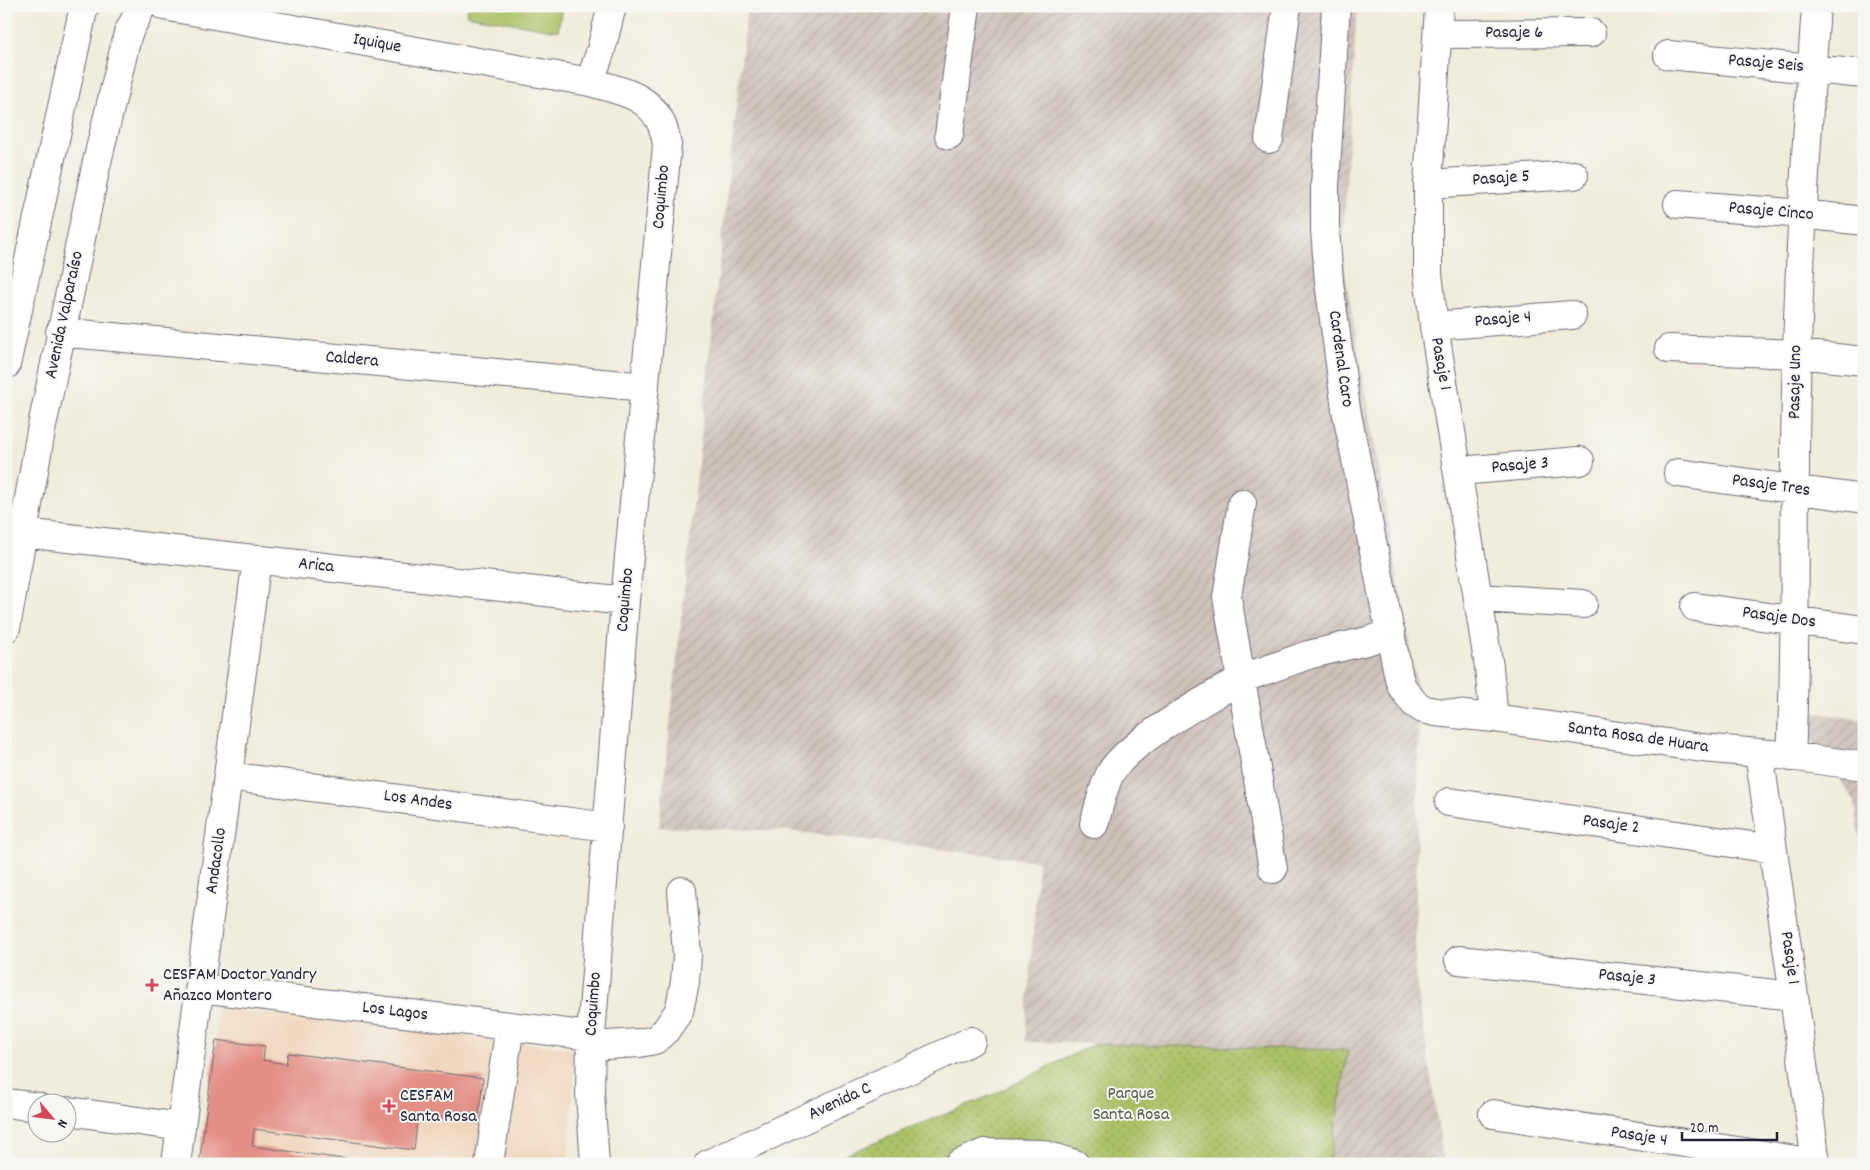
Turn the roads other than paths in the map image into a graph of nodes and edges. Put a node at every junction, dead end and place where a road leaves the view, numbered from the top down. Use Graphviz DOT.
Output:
graph roads {
  1 [pos="84,6"];
  2 [pos="142,6"];
  3 [pos="164,6"];
  4 [pos="612,6"];
  5 [pos="966,6"];
  6 [pos="1287,6"];
  7 [pos="1336,6"];
  8 [pos="1439,6"];
  9 [pos="1816,6"];
  10 [pos="1591,33"];
  11 [pos="1438,34"];
  12 [pos="1668,55"];
  13 [pos="1812,68"];
  14 [pos="1864,74"];
  15 [pos="590,82"];
  16 [pos="948,135"];
  17 [pos="1269,139"];
  18 [pos="1574,175"];
  19 [pos="1428,184"];
  20 [pos="1678,204"];
  21 [pos="1803,214"];
  22 [pos="1864,221"];
  23 [pos="1572,314"];
  24 [pos="1434,326"];
  25 [pos="60,332"];
  26 [pos="1668,349"];
  27 [pos="1796,354"];
  28 [pos="1864,361"];
  29 [pos="6,365"];
  30 [pos="645,387"];
  31 [pos="1580,461"];
  32 [pos="1459,471"];
  33 [pos="1678,473"];
  34 [pos="1794,490"];
  35 [pos="1864,499"];
  36 [pos="1242,503"];
  37 [pos="14,532"];
  38 [pos="257,559"];
  39 [pos="1478,598"];
  40 [pos="625,601"];
  41 [pos="1583,604"];
  42 [pos="1695,607"];
  43 [pos="1795,620"];
  44 [pos="6,628"];
  45 [pos="1864,630"];
  46 [pos="1391,633"];
  47 [pos="1241,679"];
  48 [pos="1414,703"];
  49 [pos="1494,718"];
  50 [pos="1759,753"];
  51 [pos="1791,757"];
  52 [pos="1864,766"];
  53 [pos="228,776"];
  54 [pos="1449,802"];
  55 [pos="1094,824"];
  56 [pos="608,827"];
  57 [pos="1773,849"];
  58 [pos="1273,869"];
  59 [pos="682,891"];
  60 [pos="1459,960"];
  61 [pos="200,988"];
  62 [pos="1794,996"];
  63 [pos="510,1026"];
  64 [pos="591,1041"];
  65 [pos="971,1041"];
  66 [pos="6,1103"];
  67 [pos="28,1106"];
  68 [pos="78,1112"];
  69 [pos="1493,1114"];
  70 [pos="181,1127"];
  71 [pos="176,1164"];
  72 [pos="488,1164"];
  73 [pos="595,1164"];
  74 [pos="708,1164"];
  75 [pos="959,1164"];
  76 [pos="1075,1164"];
  77 [pos="1816,1164"];
  1 -- 29 [label="street"];
  2 -- 25 [label="street, Avenida Valparaíso"];
  3 -- 15 [label="street, Iquique"];
  4 -- 15 [label="street"];
  5 -- 16 [label="street"];
  6 -- 17 [label="street"];
  7 -- 46 [label="street, Cardenal Caro"];
  8 -- 11 [label="street, Pasaje 1"];
  9 -- 13 [label="street, Pasaje Uno"];
  10 -- 11 [label="street, Pasaje 6"];
  11 -- 19 [label="street, Pasaje 1"];
  12 -- 13 [label="street, Pasaje Seis"];
  13 -- 14 [label="street, Pasaje Seis"];
  13 -- 21 [label="street, Pasaje Uno"];
  15 -- 30 [label="street, Coquimbo"];
  18 -- 19 [label="street, Pasaje 5"];
  19 -- 24 [label="street, Pasaje 1"];
  20 -- 21 [label="street, Pasaje Cinco"];
  21 -- 22 [label="street, Pasaje Cinco"];
  21 -- 27 [label="street, Pasaje Uno"];
  23 -- 24 [label="street, Pasaje 4"];
  24 -- 32 [label="street, Pasaje 1"];
  25 -- 30 [label="street, Caldera"];
  25 -- 37 [label="street, Avenida Valparaíso"];
  26 -- 27 [label="street"];
  27 -- 28 [label="street"];
  27 -- 34 [label="street, Pasaje Uno"];
  30 -- 40 [label="street, Coquimbo"];
  31 -- 32 [label="street, Pasaje 3"];
  32 -- 39 [label="street, Pasaje 1"];
  33 -- 34 [label="street, Pasaje Tres"];
  34 -- 35 [label="street, Pasaje Tres"];
  34 -- 43 [label="street, Pasaje Uno"];
  36 -- 47 [label="street"];
  37 -- 38 [label="street, Arica"];
  37 -- 44 [label="street, Avenida Valparaíso"];
  38 -- 40 [label="street, Arica"];
  38 -- 53 [label="street, Andacollo"];
  39 -- 41 [label="street"];
  39 -- 49 [label="street, Pasaje 1"];
  40 -- 56 [label="street, Coquimbo"];
  42 -- 43 [label="street, Pasaje Dos"];
  43 -- 45 [label="street, Pasaje Dos"];
  43 -- 51 [label="street, Pasaje Uno"];
  46 -- 47 [label="street"];
  46 -- 48 [label="street, Cardenal Caro"];
  47 -- 55 [label="street"];
  47 -- 58 [label="street"];
  48 -- 49 [label="street, Santa Rosa de Huara"];
  49 -- 50 [label="street, Santa Rosa de Huara"];
  50 -- 51 [label="street, Santa Rosa de Huara"];
  50 -- 57 [label="street, Pasaje 1"];
  51 -- 52 [label="street, Santa Rosa de Huara"];
  53 -- 56 [label="street, Los Andes"];
  53 -- 61 [label="street, Andacollo"];
  54 -- 57 [label="street, Pasaje 2"];
  56 -- 64 [label="street, Coquimbo"];
  57 -- 62 [label="street, Pasaje 1"];
  59 -- 64 [label="street, Los Lagos"];
  60 -- 62 [label="street, Pasaje 3"];
  61 -- 63 [label="street, Los Lagos"];
  61 -- 70 [label="street, Andacollo"];
  62 -- 77 [label="street, Pasaje 1"];
  63 -- 64 [label="street, Los Lagos"];
  63 -- 72 [label="street"];
  64 -- 73 [label="street, Coquimbo"];
  65 -- 74 [label="street, Avenida C"];
  66 -- 67 [label="street"];
  68 -- 70 [label="street"];
  69 -- 77 [label="street, Pasaje 4"];
  70 -- 71 [label="street, Andacollo"];
  75 -- 76 [label="street"];
}
